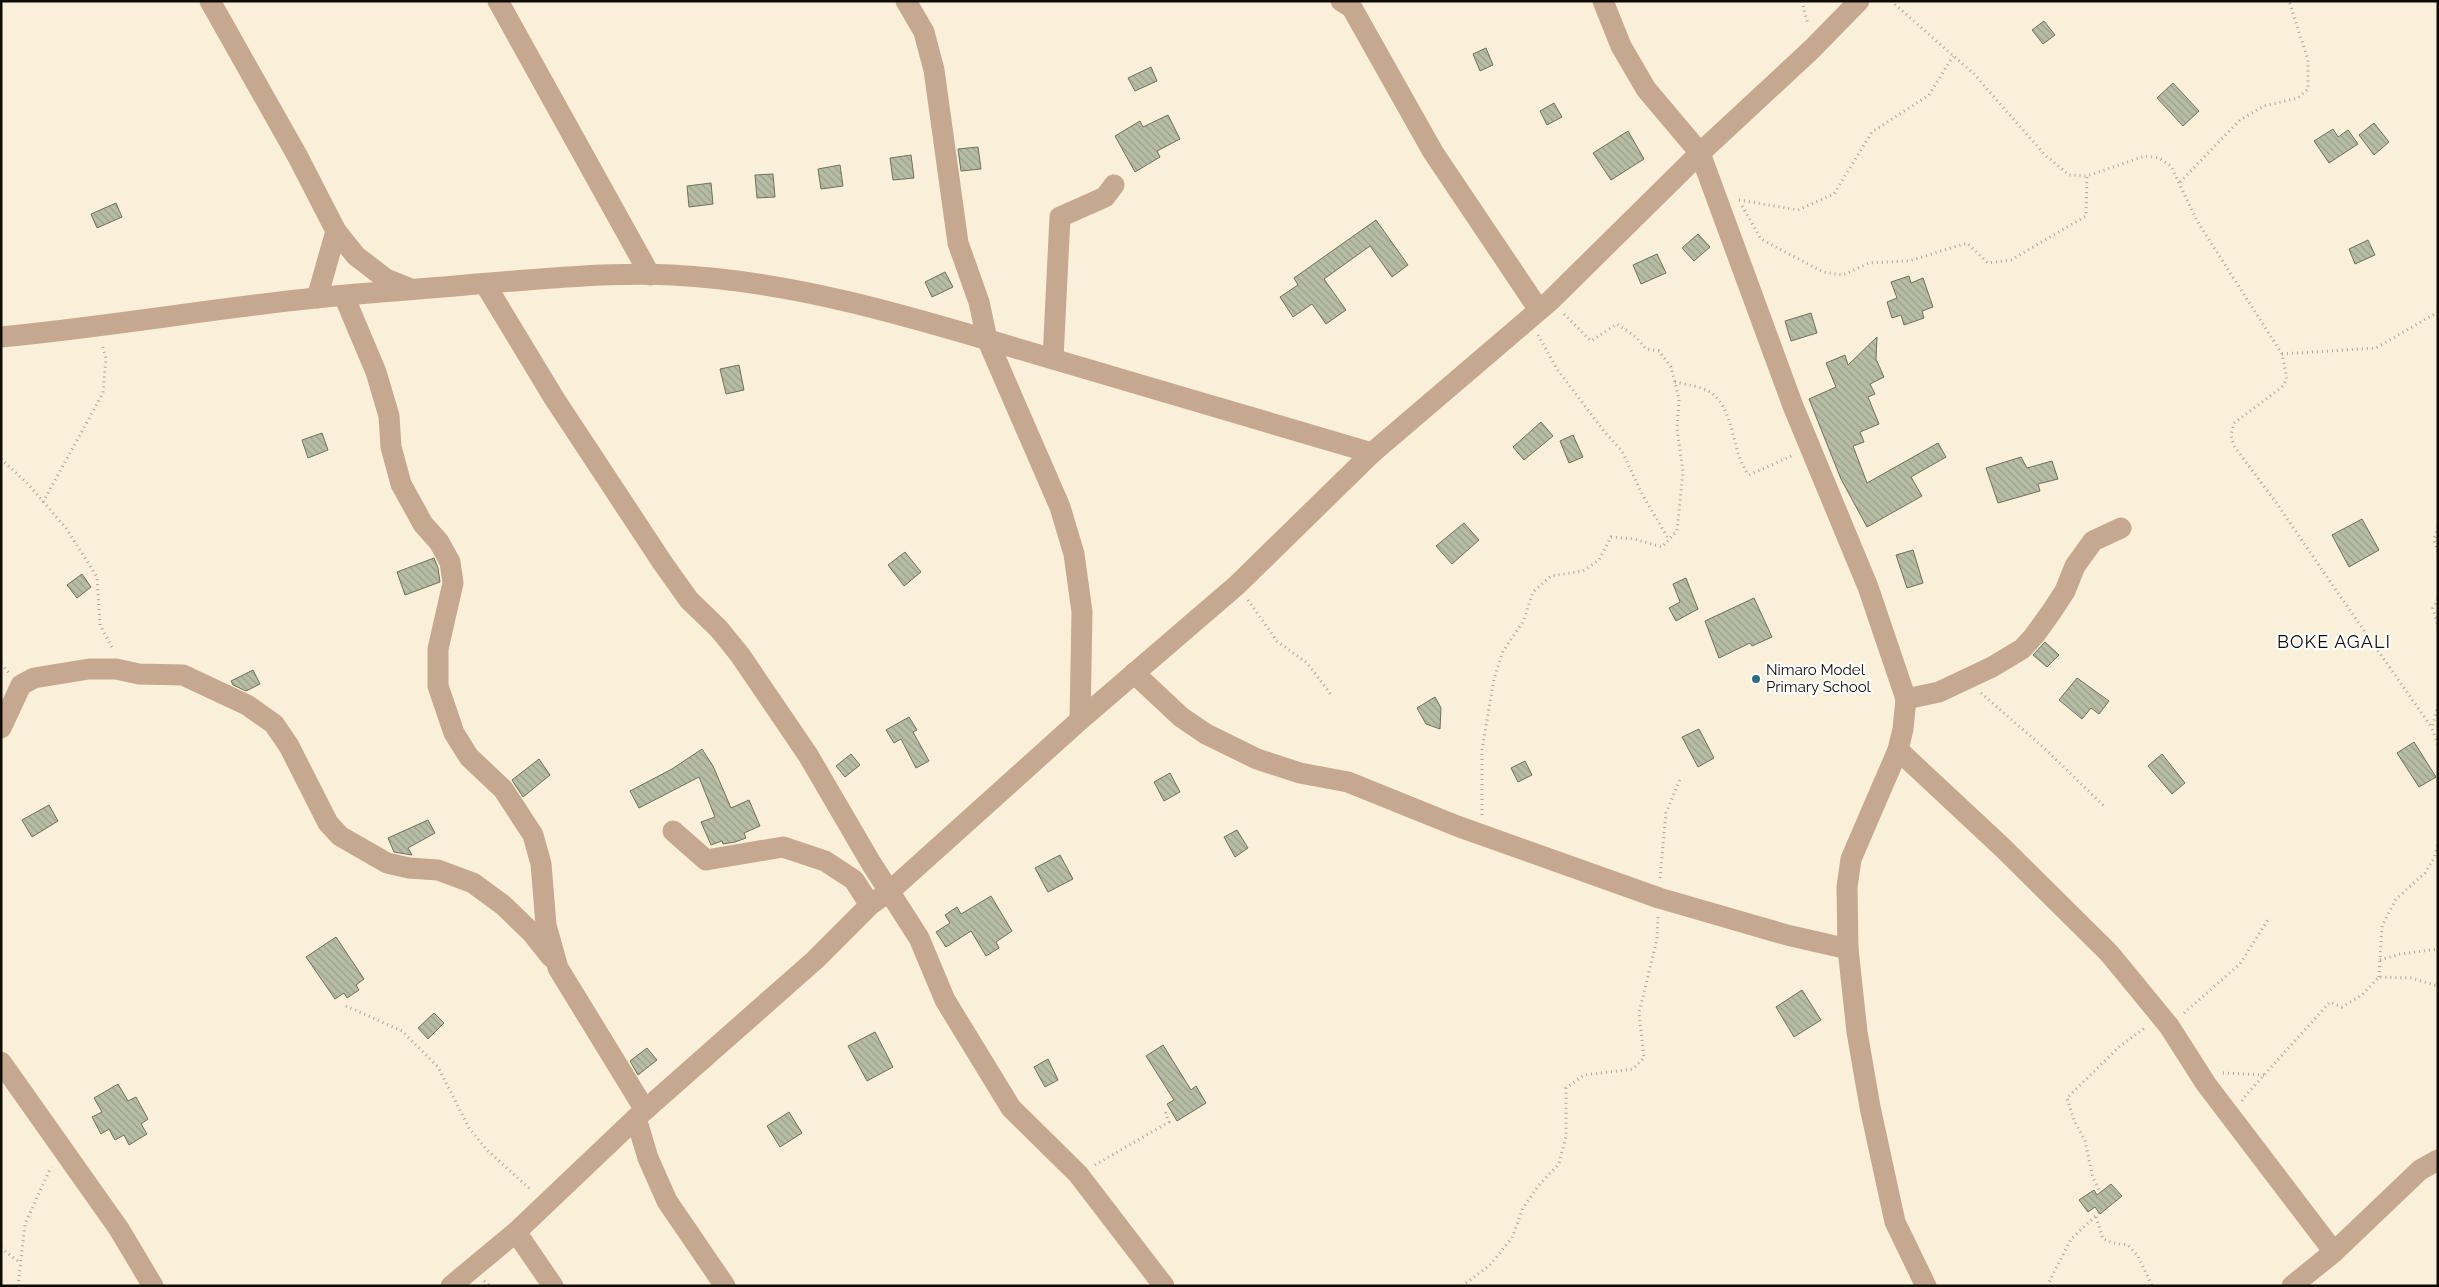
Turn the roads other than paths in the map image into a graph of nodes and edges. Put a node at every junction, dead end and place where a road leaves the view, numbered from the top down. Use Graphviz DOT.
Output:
graph roads {
  1 [pos="210,1"];
  2 [pos="498,1"];
  3 [pos="906,1"];
  4 [pos="1341,1"];
  5 [pos="1603,1"];
  6 [pos="1858,1"];
  7 [pos="1700,152"];
  8 [pos="1114,185"];
  9 [pos="336,230"];
  10 [pos="650,275"];
  11 [pos="485,284"];
  12 [pos="414,290"];
  13 [pos="344,296"];
  14 [pos="317,298"];
  15 [pos="1540,310"];
  16 [pos="1,337"];
  17 [pos="987,339"];
  18 [pos="1053,359"];
  19 [pos="1372,453"];
  20 [pos="2121,528"];
  21 [pos="1134,673"];
  22 [pos="1906,699"];
  23 [pos="1080,720"];
  24 [pos="1,728"];
  25 [pos="1898,750"];
  26 [pos="673,831"];
  27 [pos="890,890"];
  28 [pos="870,905"];
  29 [pos="1848,949"];
  30 [pos="558,968"];
  31 [pos="1,1062"];
  32 [pos="641,1114"];
  33 [pos="2438,1160"];
  34 [pos="516,1232"];
  35 [pos="2334,1252"];
  36 [pos="153,1286"];
  37 [pos="451,1286"];
  38 [pos="553,1286"];
  39 [pos="725,1286"];
  40 [pos="1164,1286"];
  41 [pos="1926,1286"];
  42 [pos="2292,1286"];
  1 -- 9 [label="street"];
  2 -- 10 [label="street"];
  3 -- 17 [label="street"];
  4 -- 15 [label="street"];
  5 -- 7 [label="street"];
  6 -- 7 [label="street"];
  7 -- 15 [label="street"];
  7 -- 22 [label="street"];
  8 -- 18 [label="street"];
  9 -- 12 [label="street"];
  9 -- 14 [label="street"];
  10 -- 11 [label="street"];
  10 -- 17 [label="street"];
  11 -- 12 [label="street"];
  11 -- 27 [label="street"];
  12 -- 13 [label="street"];
  13 -- 14 [label="street"];
  13 -- 30 [label="street"];
  14 -- 16 [label="street"];
  15 -- 19 [label="street"];
  17 -- 18 [label="street"];
  17 -- 23 [label="street"];
  18 -- 19 [label="street"];
  19 -- 21 [label="street"];
  20 -- 22 [label="street"];
  21 -- 23 [label="street"];
  21 -- 29 [label="street"];
  22 -- 25 [label="street"];
  23 -- 27 [label="street"];
  24 -- 30 [label="street"];
  25 -- 29 [label="street"];
  25 -- 35 [label="street"];
  26 -- 28 [label="street"];
  27 -- 28 [label="street"];
  27 -- 40 [label="street"];
  28 -- 32 [label="street"];
  29 -- 41 [label="street"];
  30 -- 32 [label="street"];
  31 -- 36 [label="street"];
  32 -- 34 [label="street"];
  32 -- 39 [label="street"];
  33 -- 35 [label="street"];
  34 -- 37 [label="street"];
  34 -- 38 [label="street"];
  35 -- 42 [label="street"];
}
